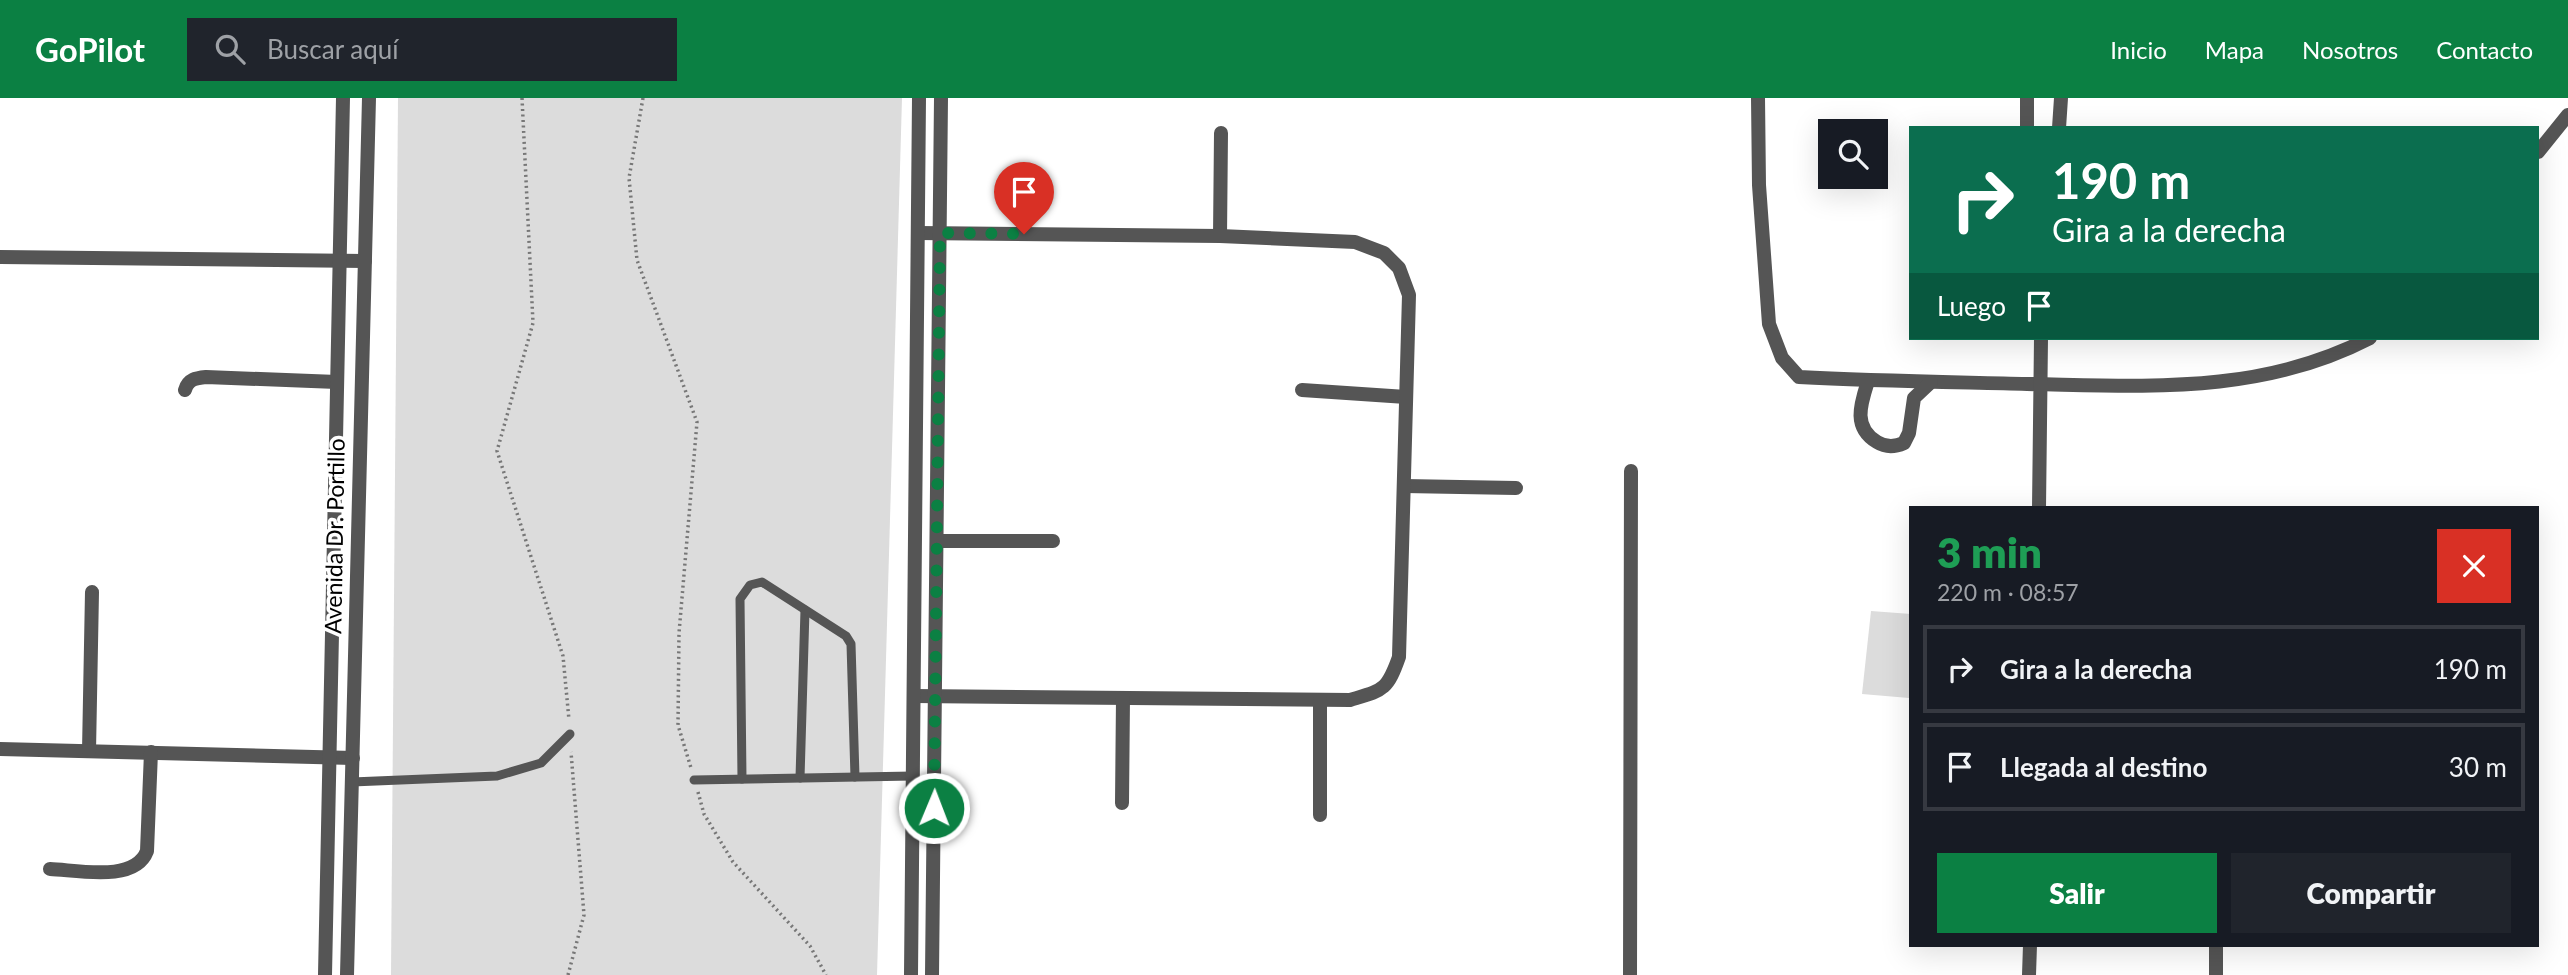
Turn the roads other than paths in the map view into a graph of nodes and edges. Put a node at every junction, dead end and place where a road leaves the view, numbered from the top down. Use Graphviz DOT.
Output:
graph roads {
  1 [pos="343,98"];
  2 [pos="369,98"];
  3 [pos="919,98"];
  4 [pos="941,98"];
  5 [pos="1758,98"];
  6 [pos="2027,98"];
  7 [pos="2061,98"];
  8 [pos="2568,116"];
  9 [pos="2027,126"];
  10 [pos="2059,126"];
  11 [pos="1222,133"];
  12 [pos="2539,151"];
  13 [pos="918,233"];
  14 [pos="940,233"];
  15 [pos="1220,236"];
  16 [pos="0,257"];
  17 [pos="365,261"];
  18 [pos="340,262"];
  19 [pos="2041,340"];
  20 [pos="2365,340"];
  21 [pos="1868,381"];
  22 [pos="337,382"];
  23 [pos="1931,382"];
  24 [pos="2040,384"];
  25 [pos="185,390"];
  26 [pos="1302,390"];
  27 [pos="1406,397"];
  28 [pos="1631,471"];
  29 [pos="1404,486"];
  30 [pos="1516,488"];
  31 [pos="2039,506"];
  32 [pos="937,541"];
  33 [pos="1053,541"];
  34 [pos="92,592"];
  35 [pos="805,610"];
  36 [pos="914,696"];
  37 [pos="935,696"];
  38 [pos="1123,698"];
  39 [pos="1320,699"];
  40 [pos="570,733"];
  41 [pos="0,749"];
  42 [pos="89,751"];
  43 [pos="151,752"];
  44 [pos="329,757"];
  45 [pos="353,758"];
  46 [pos="913,776"];
  47 [pos="855,777"];
  48 [pos="800,778"];
  49 [pos="742,779"];
  50 [pos="694,780"];
  51 [pos="352,782"];
  52 [pos="1122,803"];
  53 [pos="1320,816"];
  54 [pos="50,869"];
  55 [pos="2030,947"];
  56 [pos="2216,947"];
  57 [pos="325,975"];
  58 [pos="347,975"];
  59 [pos="911,975"];
  60 [pos="932,975"];
  61 [pos="1630,975"];
  62 [pos="2029,975"];
  63 [pos="2216,975"];
  1 -- 18 [label="street, Avenida Dr. Portillo"];
  2 -- 17 [label="street, Avenida Dr. Portillo"];
  3 -- 13 [label="street"];
  4 -- 14 [label="street"];
  5 -- 21 [label="street"];
  6 -- 9 [label="street"];
  7 -- 10 [label="street"];
  8 -- 12 [label="street"];
  11 -- 15 [label="street"];
  13 -- 14 [label="street"];
  13 -- 36 [label="street"];
  14 -- 15 [label="street"];
  14 -- 32 [label="street"];
  15 -- 27 [label="street"];
  16 -- 18 [label="street"];
  17 -- 18 [label="street"];
  17 -- 45 [label="street, Avenida Dr. Portillo"];
  18 -- 22 [label="street, Avenida Dr. Portillo"];
  19 -- 24 [label="street"];
  20 -- 24 [label="street"];
  21 -- 23 [label="street"];
  21 -- 23 [label="street"];
  22 -- 25 [label="street"];
  22 -- 44 [label="street, Avenida Dr. Portillo"];
  23 -- 24 [label="street"];
  24 -- 31 [label="street"];
  26 -- 27 [label="street"];
  27 -- 29 [label="street"];
  28 -- 61 [label="street"];
  29 -- 30 [label="street"];
  29 -- 39 [label="street"];
  32 -- 33 [label="street"];
  32 -- 37 [label="street"];
  34 -- 42 [label="street"];
  35 -- 47 [label="lane"];
  35 -- 48 [label="lane"];
  35 -- 49 [label="lane"];
  36 -- 37 [label="street"];
  36 -- 46 [label="street"];
  37 -- 38 [label="street"];
  37 -- 60 [label="street"];
  38 -- 39 [label="street"];
  38 -- 52 [label="street"];
  39 -- 53 [label="street"];
  40 -- 51 [label="lane"];
  41 -- 42 [label="street"];
  42 -- 43 [label="street"];
  43 -- 44 [label="street"];
  43 -- 54 [label="street"];
  44 -- 45 [label="street"];
  44 -- 57 [label="street, Avenida Dr. Portillo"];
  45 -- 51 [label="street, Avenida Dr. Portillo"];
  46 -- 47 [label="lane"];
  46 -- 59 [label="street"];
  47 -- 48 [label="lane"];
  48 -- 49 [label="lane"];
  49 -- 50 [label="lane"];
  51 -- 58 [label="street, Avenida Dr. Portillo"];
  55 -- 62 [label="street"];
  56 -- 63 [label="street"];
}
